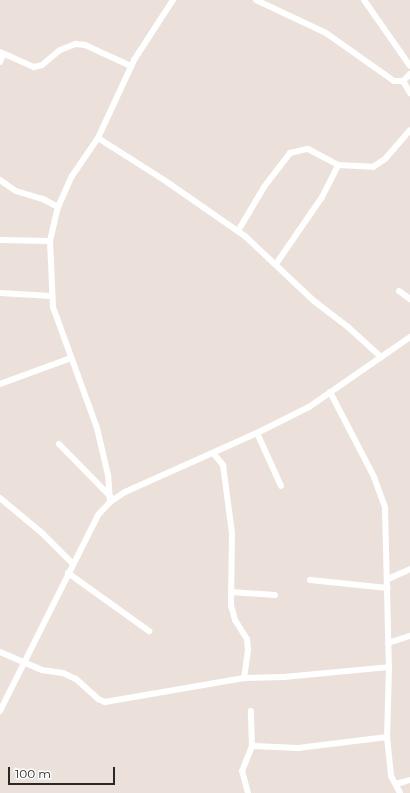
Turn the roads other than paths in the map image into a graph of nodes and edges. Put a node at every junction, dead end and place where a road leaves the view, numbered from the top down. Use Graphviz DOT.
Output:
graph roads {
  1 [pos="173,0"];
  2 [pos="256,0"];
  3 [pos="364,0"];
  4 [pos="2,53"];
  5 [pos="0,62"];
  6 [pos="131,66"];
  7 [pos="410,66"];
  8 [pos="410,74"];
  9 [pos="403,81"];
  10 [pos="410,93"];
  11 [pos="410,130"];
  12 [pos="98,138"];
  13 [pos="338,165"];
  14 [pos="0,180"];
  15 [pos="58,207"];
  16 [pos="238,232"];
  17 [pos="0,240"];
  18 [pos="50,241"];
  19 [pos="276,264"];
  20 [pos="399,291"];
  21 [pos="0,293"];
  22 [pos="51,296"];
  23 [pos="410,299"];
  24 [pos="410,337"];
  25 [pos="381,357"];
  26 [pos="71,358"];
  27 [pos="0,384"];
  28 [pos="330,392"];
  29 [pos="257,433"];
  30 [pos="59,444"];
  31 [pos="213,453"];
  32 [pos="281,486"];
  33 [pos="0,498"];
  34 [pos="110,499"];
  35 [pos="73,564"];
  36 [pos="410,569"];
  37 [pos="68,573"];
  38 [pos="388,579"];
  39 [pos="310,580"];
  40 [pos="388,588"];
  41 [pos="231,592"];
  42 [pos="275,595"];
  43 [pos="149,631"];
  44 [pos="410,636"];
  45 [pos="388,644"];
  46 [pos="0,652"];
  47 [pos="25,663"];
  48 [pos="389,667"];
  49 [pos="244,678"];
  50 [pos="0,710"];
  51 [pos="251,712"];
  52 [pos="387,737"];
  53 [pos="252,746"];
  54 [pos="410,780"];
  55 [pos="396,784"];
  56 [pos="248,793"];
  57 [pos="400,793"];
  1 -- 6 [label="street"];
  2 -- 9 [label="street"];
  3 -- 7 [label="street"];
  4 -- 5 [label="street"];
  4 -- 6 [label="street"];
  6 -- 12 [label="street"];
  8 -- 9 [label="street"];
  9 -- 10 [label="street"];
  11 -- 13 [label="street"];
  12 -- 15 [label="street"];
  12 -- 16 [label="street"];
  13 -- 16 [label="street"];
  13 -- 19 [label="street"];
  14 -- 15 [label="street"];
  15 -- 18 [label="street"];
  16 -- 19 [label="street"];
  17 -- 18 [label="street"];
  18 -- 22 [label="street"];
  19 -- 25 [label="street"];
  20 -- 23 [label="street"];
  21 -- 22 [label="street"];
  22 -- 26 [label="street"];
  24 -- 25 [label="street"];
  25 -- 28 [label="street"];
  26 -- 27 [label="street"];
  26 -- 34 [label="street"];
  28 -- 29 [label="street"];
  28 -- 38 [label="street"];
  29 -- 31 [label="street"];
  29 -- 32 [label="street"];
  30 -- 34 [label="street"];
  31 -- 34 [label="street"];
  31 -- 41 [label="street"];
  33 -- 35 [label="street"];
  34 -- 35 [label="street"];
  35 -- 37 [label="street"];
  36 -- 38 [label="street"];
  37 -- 43 [label="street"];
  37 -- 47 [label="street"];
  38 -- 40 [label="street"];
  39 -- 40 [label="street"];
  40 -- 45 [label="street"];
  41 -- 42 [label="street"];
  41 -- 49 [label="street"];
  44 -- 45 [label="street"];
  45 -- 48 [label="street"];
  46 -- 47 [label="street"];
  47 -- 49 [label="street"];
  47 -- 50 [label="street"];
  48 -- 49 [label="street"];
  48 -- 52 [label="street"];
  51 -- 53 [label="street"];
  52 -- 53 [label="street"];
  52 -- 55 [label="street"];
  53 -- 56 [label="street"];
  54 -- 55 [label="street"];
  55 -- 57 [label="street"];
}
